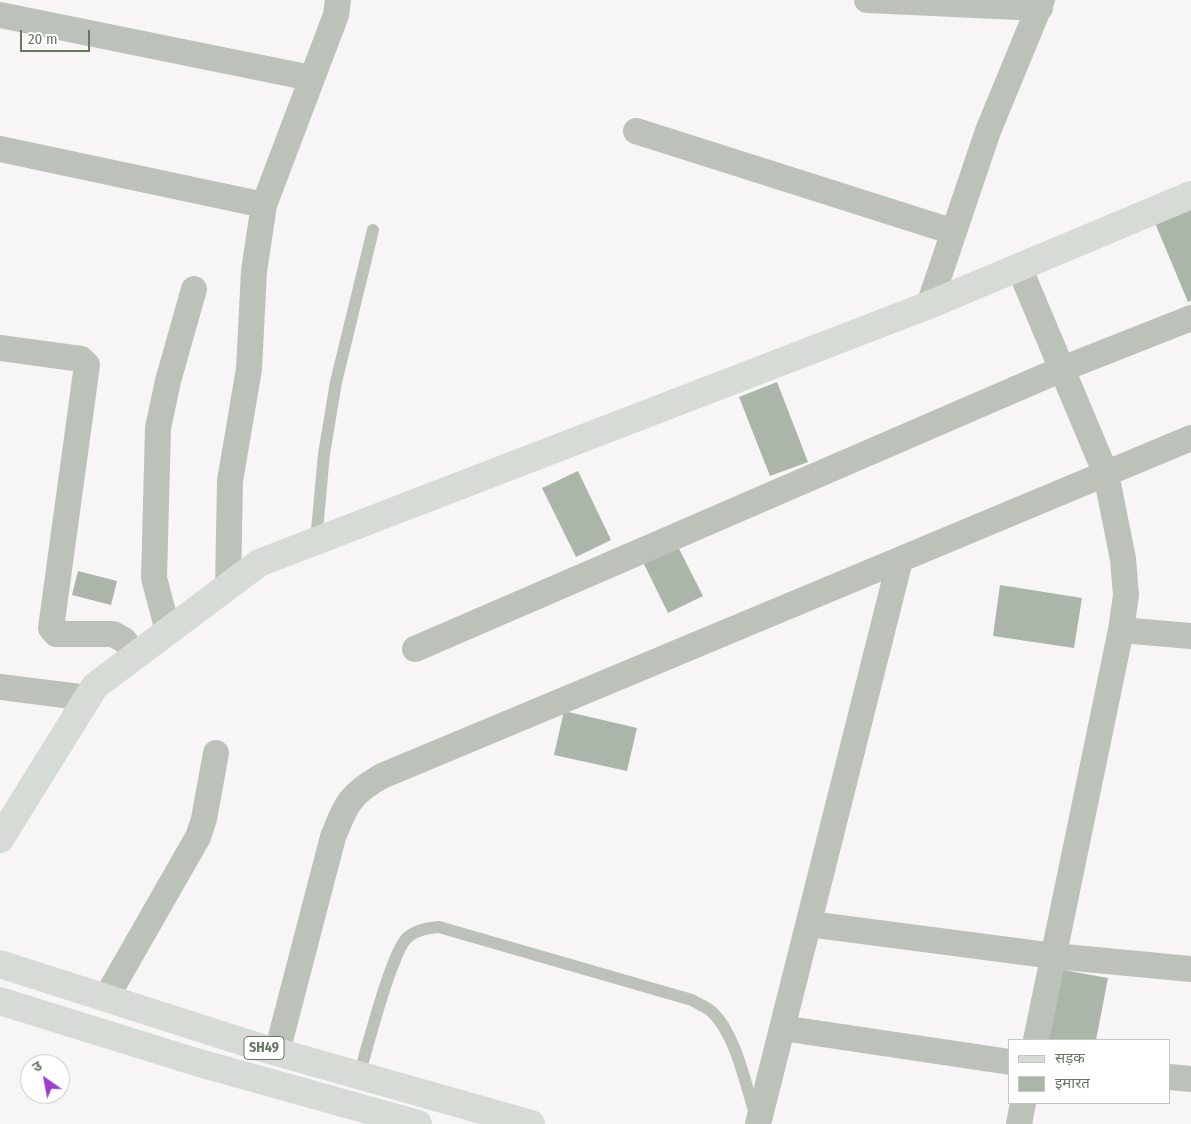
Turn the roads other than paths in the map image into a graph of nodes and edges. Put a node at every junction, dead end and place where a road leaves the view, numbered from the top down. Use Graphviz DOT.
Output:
graph roads {
  1 [pos="338,0"];
  2 [pos="867,0"];
  3 [pos="1041,4"];
  4 [pos="0,15"];
  5 [pos="311,78"];
  6 [pos="636,131"];
  7 [pos="0,149"];
  8 [pos="1191,195"];
  9 [pos="264,205"];
  10 [pos="373,230"];
  11 [pos="954,232"];
  12 [pos="1019,267"];
  13 [pos="194,289"];
  14 [pos="929,305"];
  15 [pos="1191,318"];
  16 [pos="0,348"];
  17 [pos="1062,369"];
  18 [pos="1191,438"];
  19 [pos="1106,474"];
  20 [pos="316,542"];
  21 [pos="900,560"];
  22 [pos="228,587"];
  23 [pos="1121,630"];
  24 [pos="168,631"];
  25 [pos="1191,636"];
  26 [pos="416,649"];
  27 [pos="136,655"];
  28 [pos="0,687"];
  29 [pos="88,698"];
  30 [pos="216,753"];
  31 [pos="0,839"];
  32 [pos="809,924"];
  33 [pos="1054,956"];
  34 [pos="0,964"];
  35 [pos="1191,969"];
  36 [pos="106,998"];
  37 [pos="0,1001"];
  38 [pos="782,1028"];
  39 [pos="1036,1039"];
  40 [pos="277,1052"];
  41 [pos="1008,1062"];
  42 [pos="358,1075"];
  43 [pos="1171,1077"];
  44 [pos="1191,1079"];
  45 [pos="1023,1104"];
  46 [pos="418,1124"];
  47 [pos="531,1124"];
  48 [pos="758,1124"];
  49 [pos="1019,1124"];
  1 -- 5 [label="street"];
  2 -- 3 [label="street"];
  3 -- 11 [label="street"];
  4 -- 5 [label="street"];
  5 -- 9 [label="street"];
  6 -- 11 [label="street"];
  7 -- 9 [label="street"];
  8 -- 12 [label="main road"];
  9 -- 22 [label="street"];
  10 -- 20 [label="lane"];
  11 -- 14 [label="street"];
  12 -- 14 [label="main road"];
  12 -- 17 [label="street"];
  13 -- 24 [label="street"];
  14 -- 20 [label="main road"];
  15 -- 17 [label="street"];
  16 -- 27 [label="street"];
  17 -- 19 [label="street"];
  17 -- 26 [label="street"];
  18 -- 19 [label="street"];
  19 -- 21 [label="street"];
  19 -- 23 [label="street"];
  20 -- 22 [label="main road"];
  21 -- 32 [label="street"];
  21 -- 40 [label="street"];
  22 -- 24 [label="main road"];
  23 -- 25 [label="street"];
  23 -- 33 [label="street"];
  24 -- 27 [label="main road"];
  27 -- 29 [label="main road"];
  28 -- 29 [label="street"];
  29 -- 31 [label="main road"];
  30 -- 36 [label="street"];
  32 -- 33 [label="street"];
  32 -- 38 [label="street"];
  33 -- 35 [label="street"];
  33 -- 39 [label="street"];
  34 -- 36 [label="main road, SH49"];
  36 -- 40 [label="main road, SH49"];
  37 -- 46 [label="main road, SH49"];
  38 -- 41 [label="street"];
  38 -- 48 [label="street"];
  40 -- 42 [label="main road, SH49"];
  42 -- 47 [label="main road, SH49"];
  42 -- 48 [label="lane"];
  43 -- 44 [label="street"];
  45 -- 49 [label="street"];
}
